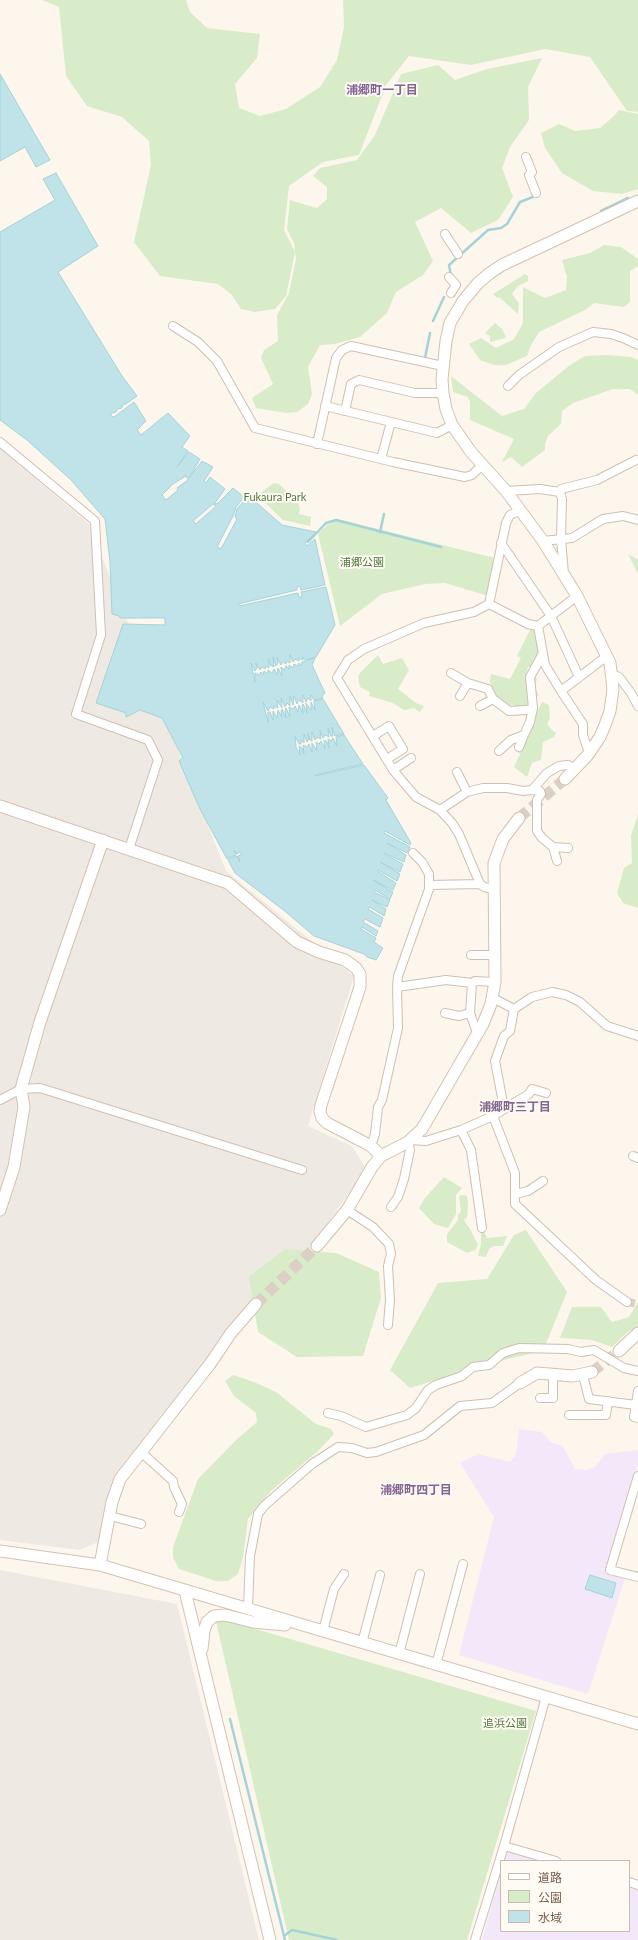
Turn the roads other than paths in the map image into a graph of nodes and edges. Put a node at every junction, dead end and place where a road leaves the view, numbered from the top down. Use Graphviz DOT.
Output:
graph roads {
  1 [pos="526,157"];
  2 [pos="536,193"];
  3 [pos="638,201"];
  4 [pos="445,234"];
  5 [pos="458,254"];
  6 [pos="449,276"];
  7 [pos="451,293"];
  8 [pos="173,326"];
  9 [pos="638,345"];
  10 [pos="443,366"];
  11 [pos="508,386"];
  12 [pos="443,393"];
  13 [pos="325,406"];
  14 [pos="345,411"];
  15 [pos="391,422"];
  16 [pos="452,425"];
  17 [pos="0,442"];
  18 [pos="317,444"];
  19 [pos="381,459"];
  20 [pos="636,460"];
  21 [pos="482,465"];
  22 [pos="506,491"];
  23 [pos="560,492"];
  24 [pos="521,510"];
  25 [pos="638,520"];
  26 [pos="561,539"];
  27 [pos="543,541"];
  28 [pos="501,543"];
  29 [pos="564,576"];
  30 [pos="576,596"];
  31 [pos="489,604"];
  32 [pos="551,616"];
  33 [pos="538,626"];
  34 [pos="542,655"];
  35 [pos="607,656"];
  36 [pos="452,673"];
  37 [pos="612,674"];
  38 [pos="579,677"];
  39 [pos="468,683"];
  40 [pos="561,691"];
  41 [pos="460,696"];
  42 [pos="493,699"];
  43 [pos="480,706"];
  44 [pos="638,706"];
  45 [pos="533,708"];
  46 [pos="524,735"];
  47 [pos="373,736"];
  48 [pos="519,747"];
  49 [pos="499,751"];
  50 [pos="589,753"];
  51 [pos="411,758"];
  52 [pos="387,759"];
  53 [pos="576,769"];
  54 [pos="393,770"];
  55 [pos="457,772"];
  56 [pos="565,779"];
  57 [pos="532,790"];
  58 [pos="467,792"];
  59 [pos="0,806"];
  60 [pos="440,810"];
  61 [pos="519,818"];
  62 [pos="103,840"];
  63 [pos="553,847"];
  64 [pos="568,848"];
  65 [pos="129,849"];
  66 [pos="413,852"];
  67 [pos="557,862"];
  68 [pos="480,884"];
  69 [pos="430,885"];
  70 [pos="493,889"];
  71 [pos="472,955"];
  72 [pos="496,955"];
  73 [pos="495,982"];
  74 [pos="472,983"];
  75 [pos="397,987"];
  76 [pos="493,998"];
  77 [pos="514,1009"];
  78 [pos="445,1013"];
  79 [pos="470,1013"];
  80 [pos="477,1033"];
  81 [pos="638,1036"];
  82 [pos="21,1089"];
  83 [pos="546,1093"];
  84 [pos="0,1100"];
  85 [pos="504,1108"];
  86 [pos="493,1116"];
  87 [pos="461,1130"];
  88 [pos="409,1141"];
  89 [pos="371,1146"];
  90 [pos="381,1156"];
  91 [pos="302,1170"];
  92 [pos="543,1181"];
  93 [pos="515,1194"];
  94 [pos="391,1206"];
  95 [pos="0,1210"];
  96 [pos="347,1210"];
  97 [pos="482,1228"];
  98 [pos="317,1246"];
  99 [pos="627,1302"];
  100 [pos="256,1304"];
  101 [pos="388,1325"];
  102 [pos="638,1333"];
  103 [pos="619,1351"];
  104 [pos="638,1371"];
  105 [pos="588,1374"];
  106 [pos="553,1375"];
  107 [pos="520,1383"];
  108 [pos="638,1391"];
  109 [pos="540,1398"];
  110 [pos="608,1401"];
  111 [pos="636,1405"];
  112 [pos="328,1413"];
  113 [pos="569,1415"];
  114 [pos="638,1418"];
  115 [pos="140,1452"];
  116 [pos="638,1476"];
  117 [pos="179,1512"];
  118 [pos="110,1516"];
  119 [pos="141,1524"];
  120 [pos="0,1551"];
  121 [pos="463,1564"];
  122 [pos="100,1565"];
  123 [pos="344,1574"];
  124 [pos="420,1574"];
  125 [pos="380,1575"];
  126 [pos="638,1577"];
  127 [pos="185,1591"];
  128 [pos="248,1609"];
  129 [pos="309,1628"];
  130 [pos="323,1632"];
  131 [pos="362,1643"];
  132 [pos="399,1654"];
  133 [pos="201,1658"];
  134 [pos="436,1665"];
  135 [pos="546,1697"];
  136 [pos="638,1724"];
  137 [pos="504,1846"];
  138 [pos="553,1860"];
  139 [pos="270,1940"];
  140 [pos="475,1940"];
  1 -- 2 [label="street"];
  3 -- 10 [label="street"];
  4 -- 5 [label="street"];
  6 -- 7 [label="street"];
  8 -- 18 [label="street"];
  9 -- 11 [label="street"];
  10 -- 12 [label="street"];
  10 -- 13 [label="street"];
  12 -- 14 [label="street"];
  12 -- 16 [label="street"];
  13 -- 14 [label="street"];
  13 -- 18 [label="street"];
  14 -- 15 [label="street"];
  15 -- 16 [label="street"];
  15 -- 19 [label="street"];
  16 -- 21 [label="street"];
  17 -- 65 [label="street"];
  18 -- 19 [label="street"];
  19 -- 21 [label="street"];
  20 -- 23 [label="street"];
  21 -- 22 [label="street"];
  22 -- 23 [label="street"];
  22 -- 24 [label="street"];
  23 -- 26 [label="street"];
  24 -- 27 [label="street"];
  24 -- 28 [label="street"];
  25 -- 26 [label="street"];
  26 -- 27 [label="street"];
  26 -- 29 [label="street"];
  27 -- 29 [label="street"];
  28 -- 31 [label="street"];
  28 -- 32 [label="street"];
  29 -- 30 [label="street"];
  30 -- 32 [label="street"];
  30 -- 35 [label="street"];
  31 -- 33 [label="street"];
  31 -- 47 [label="street"];
  32 -- 33 [label="street"];
  32 -- 38 [label="street"];
  33 -- 34 [label="street"];
  34 -- 40 [label="street"];
  34 -- 45 [label="street"];
  35 -- 37 [label="street"];
  35 -- 38 [label="street"];
  36 -- 39 [label="street"];
  37 -- 44 [label="street"];
  37 -- 50 [label="street"];
  38 -- 40 [label="street"];
  39 -- 41 [label="street"];
  39 -- 42 [label="street"];
  40 -- 50 [label="street"];
  42 -- 43 [label="street"];
  42 -- 45 [label="street"];
  45 -- 46 [label="street"];
  46 -- 48 [label="street"];
  46 -- 49 [label="street"];
  47 -- 52 [label="street"];
  47 -- 52 [label="street"];
  50 -- 53 [label="street"];
  51 -- 54 [label="street"];
  52 -- 54 [label="street"];
  53 -- 56 [label="street"];
  53 -- 57 [label="street"];
  54 -- 60 [label="street"];
  55 -- 58 [label="street"];
  57 -- 58 [label="street"];
  57 -- 63 [label="street"];
  58 -- 60 [label="street"];
  59 -- 62 [label="street"];
  60 -- 68 [label="street"];
  61 -- 70 [label="street"];
  62 -- 65 [label="street"];
  62 -- 82 [label="street"];
  63 -- 64 [label="street"];
  63 -- 67 [label="street"];
  65 -- 89 [label="street"];
  66 -- 69 [label="street"];
  68 -- 69 [label="street"];
  68 -- 70 [label="street"];
  69 -- 75 [label="street"];
  70 -- 72 [label="street"];
  71 -- 72 [label="street"];
  72 -- 73 [label="street"];
  73 -- 74 [label="street"];
  73 -- 76 [label="street"];
  74 -- 75 [label="street"];
  74 -- 79 [label="street"];
  75 -- 89 [label="street"];
  76 -- 77 [label="street"];
  76 -- 80 [label="street"];
  77 -- 81 [label="street"];
  77 -- 85 [label="street"];
  78 -- 79 [label="street"];
  79 -- 80 [label="street"];
  80 -- 88 [label="street"];
  82 -- 84 [label="street"];
  82 -- 91 [label="street"];
  82 -- 95 [label="street"];
  83 -- 85 [label="street"];
  85 -- 86 [label="street"];
  86 -- 87 [label="street"];
  86 -- 93 [label="street"];
  87 -- 88 [label="street"];
  87 -- 97 [label="street"];
  88 -- 90 [label="street"];
  88 -- 94 [label="street"];
  89 -- 90 [label="street"];
  90 -- 96 [label="street"];
  92 -- 93 [label="street"];
  93 -- 99 [label="street"];
  96 -- 98 [label="street"];
  96 -- 101 [label="street"];
  100 -- 115 [label="street"];
  102 -- 103 [label="street"];
  104 -- 112 [label="street"];
  105 -- 106 [label="street"];
  105 -- 110 [label="street"];
  106 -- 107 [label="street"];
  106 -- 109 [label="street"];
  107 -- 128 [label="street"];
  108 -- 111 [label="street"];
  110 -- 111 [label="street"];
  110 -- 113 [label="street"];
  111 -- 114 [label="street"];
  115 -- 117 [label="street"];
  115 -- 118 [label="street"];
  116 -- 126 [label="street"];
  118 -- 119 [label="street"];
  118 -- 122 [label="street"];
  120 -- 122 [label="street"];
  121 -- 134 [label="street"];
  122 -- 127 [label="street"];
  123 -- 130 [label="street"];
  124 -- 132 [label="street"];
  125 -- 131 [label="street"];
  127 -- 128 [label="street"];
  127 -- 133 [label="street"];
  128 -- 129 [label="street"];
  129 -- 130 [label="street"];
  129 -- 133 [label="street"];
  130 -- 131 [label="street"];
  131 -- 132 [label="street"];
  132 -- 134 [label="street"];
  133 -- 139 [label="street"];
  134 -- 135 [label="street"];
  135 -- 136 [label="street"];
  135 -- 137 [label="street"];
  137 -- 138 [label="street"];
  137 -- 140 [label="street"];
}
